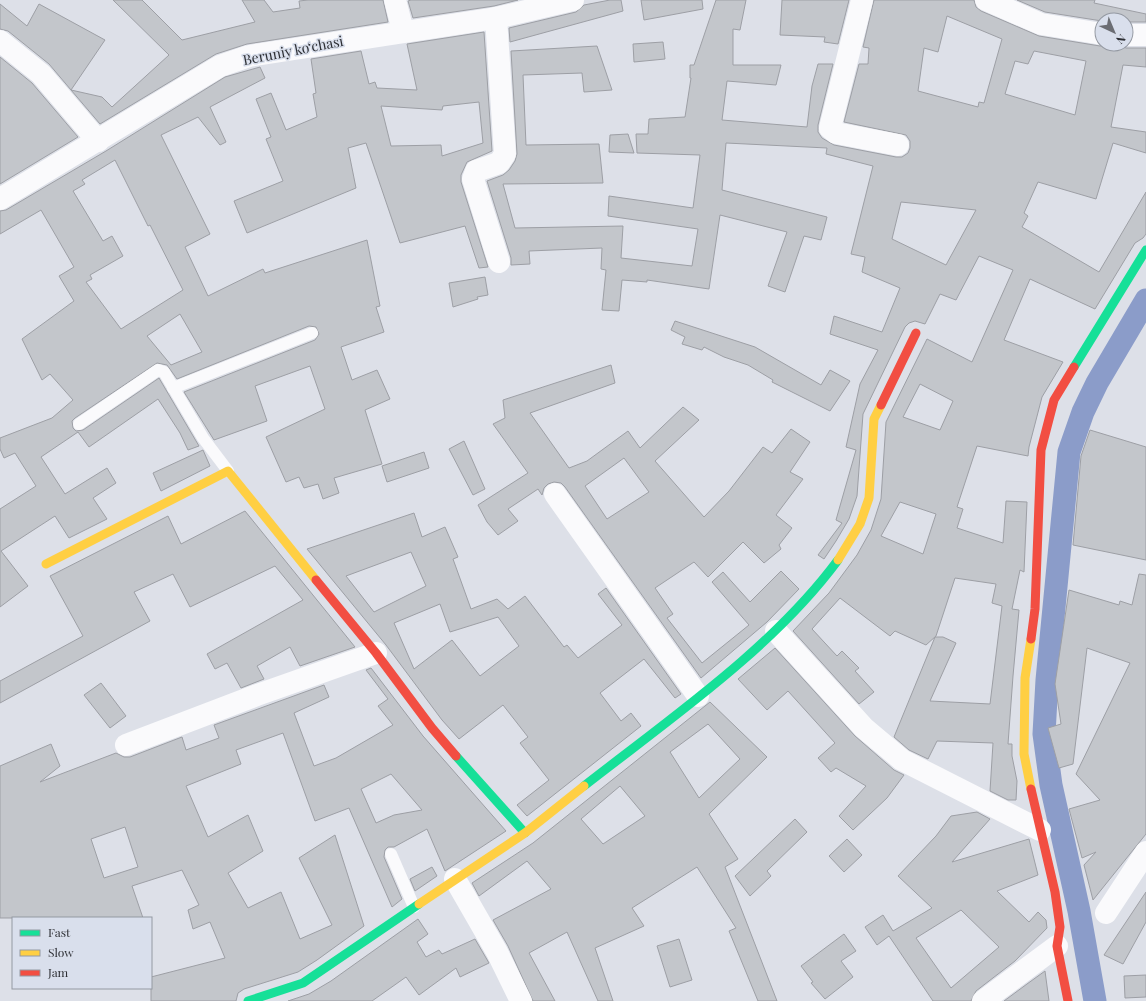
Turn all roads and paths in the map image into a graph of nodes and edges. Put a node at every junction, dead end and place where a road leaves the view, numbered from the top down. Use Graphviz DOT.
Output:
graph roads {
  1 [pos="395,0"];
  2 [pos="573,0"];
  3 [pos="862,0"];
  4 [pos="986,0"];
  5 [pos="496,18"];
  6 [pos="403,31"];
  7 [pos="1094,33"];
  8 [pos="1134,35"];
  9 [pos="1146,36"];
  10 [pos="0,41"];
  11 [pos="98,141"];
  12 [pos="898,145"];
  13 [pos="0,199"];
  14 [pos="1146,250"];
  15 [pos="499,262"];
  16 [pos="916,332"];
  17 [pos="312,333"];
  18 [pos="173,388"];
  19 [pos="79,424"];
  20 [pos="228,471"];
  21 [pos="555,494"];
  22 [pos="46,564"];
  23 [pos="776,631"];
  24 [pos="376,653"];
  25 [pos="698,696"];
  26 [pos="126,745"];
  27 [pos="1040,830"];
  28 [pos="525,833"];
  29 [pos="1146,852"];
  30 [pos="391,854"];
  31 [pos="455,879"];
  32 [pos="414,907"];
  33 [pos="1106,913"];
  34 [pos="1057,946"];
  35 [pos="248,1001"];
  36 [pos="521,1001"];
  37 [pos="983,1001"];
  38 [pos="1068,1001"];
  1 -- 6 [label="street"];
  2 -- 5 [label="street, Beruniy koʻchasi"];
  3 -- 12 [label="street"];
  4 -- 7 [label="street"];
  5 -- 6 [label="street, Beruniy koʻchasi"];
  5 -- 15 [label="street"];
  6 -- 11 [label="street, Beruniy koʻchasi"];
  8 -- 9 [label="street"];
  10 -- 11 [label="street"];
  11 -- 13 [label="street, Beruniy koʻchasi"];
  14 -- 27 [label="street"];
  16 -- 23 [label="street"];
  17 -- 18 [label="lane"];
  18 -- 19 [label="lane"];
  18 -- 20 [label="lane"];
  20 -- 22 [label="street"];
  20 -- 24 [label="street"];
  21 -- 25 [label="street"];
  23 -- 25 [label="street"];
  23 -- 27 [label="street"];
  24 -- 26 [label="street"];
  24 -- 28 [label="street"];
  25 -- 28 [label="street"];
  27 -- 34 [label="street"];
  28 -- 31 [label="street"];
  29 -- 33 [label="street"];
  30 -- 32 [label="lane"];
  31 -- 32 [label="street"];
  31 -- 36 [label="street"];
  32 -- 35 [label="street"];
  34 -- 37 [label="street"];
  34 -- 38 [label="street"];
}
